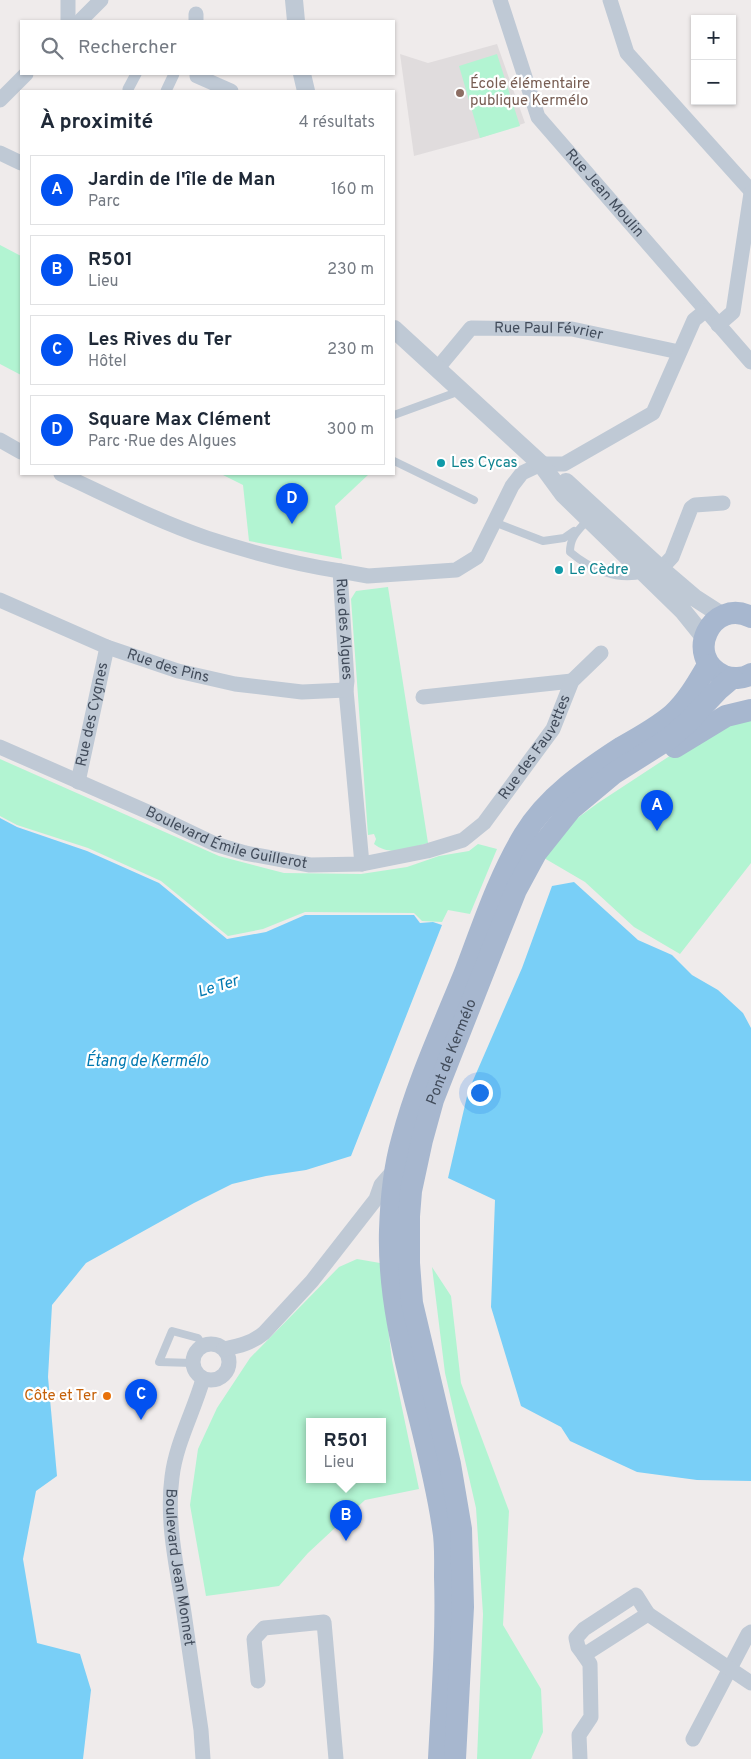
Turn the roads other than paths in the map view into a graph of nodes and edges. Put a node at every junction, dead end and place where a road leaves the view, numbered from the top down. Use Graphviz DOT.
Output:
graph roads {
  1 [pos="68,0"];
  2 [pos="101,0"];
  3 [pos="294,0"];
  4 [pos="500,0"];
  5 [pos="610,0"];
  6 [pos="68,20"];
  7 [pos="81,20"];
  8 [pos="296,20"];
  9 [pos="25,75"];
  10 [pos="135,75"];
  11 [pos="173,75"];
  12 [pos="197,75"];
  13 [pos="302,75"];
  14 [pos="128,89"];
  15 [pos="166,90"];
  16 [pos="229,90"];
  17 [pos="306,90"];
  18 [pos="0,100"];
  19 [pos="0,153"];
  20 [pos="20,163"];
  21 [pos="751,192"];
  22 [pos="705,311"];
  23 [pos="718,325"];
  24 [pos="395,330"];
  25 [pos="679,352"];
  26 [pos="751,362"];
  27 [pos="436,369"];
  28 [pos="460,391"];
  29 [pos="395,415"];
  30 [pos="0,440"];
  31 [pos="20,451"];
  32 [pos="395,461"];
  33 [pos="544,467"];
  34 [pos="63,475"];
  35 [pos="474,500"];
  36 [pos="723,503"];
  37 [pos="494,522"];
  38 [pos="586,522"];
  39 [pos="340,571"];
  40 [pos="653,571"];
  41 [pos="0,600"];
  42 [pos="723,616"];
  43 [pos="751,618"];
  44 [pos="704,638"];
  45 [pos="107,647"];
  46 [pos="601,653"];
  47 [pos="708,664"];
  48 [pos="742,676"];
  49 [pos="572,681"];
  50 [pos="346,690"];
  51 [pos="423,697"];
  52 [pos="751,710"];
  53 [pos="0,747"];
  54 [pos="78,782"];
  55 [pos="571,809"];
  56 [pos="463,840"];
  57 [pos="362,864"];
  58 [pos="489,933"];
  59 [pos="405,1170"];
  60 [pos="203,1346"];
  61 [pos="224,1349"];
  62 [pos="193,1363"];
  63 [pos="203,1379"];
  64 [pos="648,1614"];
  65 [pos="751,1632"];
  66 [pos="584,1655"];
  67 [pos="730,1668"];
  68 [pos="258,1681"];
  69 [pos="751,1683"];
  70 [pos="693,1739"];
  71 [pos="203,1759"];
  72 [pos="336,1759"];
  73 [pos="439,1759"];
  74 [pos="455,1759"];
  75 [pos="580,1759"];
  1 -- 6 [label="street"];
  2 -- 7 [label="street"];
  3 -- 8 [label="street"];
  4 -- 22 [label="street, Rue Jean Moulin"];
  5 -- 21 [label="street"];
  9 -- 18 [label="street"];
  10 -- 14 [label="street"];
  11 -- 15 [label="street"];
  12 -- 16 [label="street"];
  13 -- 17 [label="street"];
  19 -- 20 [label="street"];
  21 -- 23 [label="street"];
  22 -- 23 [label="street, Rue Jean Moulin"];
  22 -- 25 [label="street"];
  23 -- 26 [label="street, Rue Jean Moulin"];
  24 -- 27 [label="street"];
  25 -- 27 [label="street, Rue Paul Février"];
  25 -- 33 [label="street"];
  27 -- 28 [label="street"];
  28 -- 29 [label="lane"];
  28 -- 33 [label="street"];
  30 -- 31 [label="street"];
  32 -- 35 [label="lane"];
  33 -- 37 [label="street"];
  33 -- 38 [label="street"];
  33 -- 40 [label="street"];
  34 -- 39 [label="street, Rue des Algues"];
  36 -- 40 [label="street"];
  37 -- 38 [label="lane"];
  37 -- 39 [label="street"];
  38 -- 40 [label="street"];
  38 -- 40 [label="lane"];
  39 -- 50 [label="street, Rue des Algues"];
  40 -- 42 [label="street"];
  40 -- 44 [label="street"];
  41 -- 45 [label="street, Rue des Pins"];
  42 -- 43 [label="main road"];
  42 -- 44 [label="main road"];
  44 -- 47 [label="main road"];
  45 -- 50 [label="street, Rue des Pins"];
  45 -- 54 [label="street, Rue des Cygnes"];
  46 -- 49 [label="street, Rue des Fauvettes"];
  47 -- 48 [label="main road"];
  47 -- 58 [label="main road"];
  48 -- 55 [label="main road"];
  49 -- 51 [label="street"];
  49 -- 56 [label="street, Rue des Fauvettes"];
  50 -- 57 [label="street, Rue des Algues"];
  52 -- 55 [label="main road"];
  53 -- 54 [label="street, Boulevard Émile Guillerot"];
  54 -- 57 [label="street, Boulevard Émile Guillerot"];
  55 -- 58 [label="main road"];
  56 -- 57 [label="street, Boulevard Émile Guillerot"];
  58 -- 59 [label="main road, Pont de Kermélo"];
  59 -- 61 [label="street"];
  59 -- 73 [label="main road"];
  59 -- 74 [label="main road"];
  60 -- 61 [label="street"];
  60 -- 62 [label="street"];
  60 -- 62 [label="lane"];
  61 -- 63 [label="street"];
  62 -- 63 [label="street"];
  63 -- 71 [label="street, Boulevard Jean Monnet"];
  64 -- 66 [label="street"];
  64 -- 66 [label="street"];
  64 -- 67 [label="street"];
  65 -- 67 [label="street"];
  66 -- 75 [label="street"];
  67 -- 69 [label="street"];
  67 -- 70 [label="street"];
  68 -- 72 [label="street"];
}
